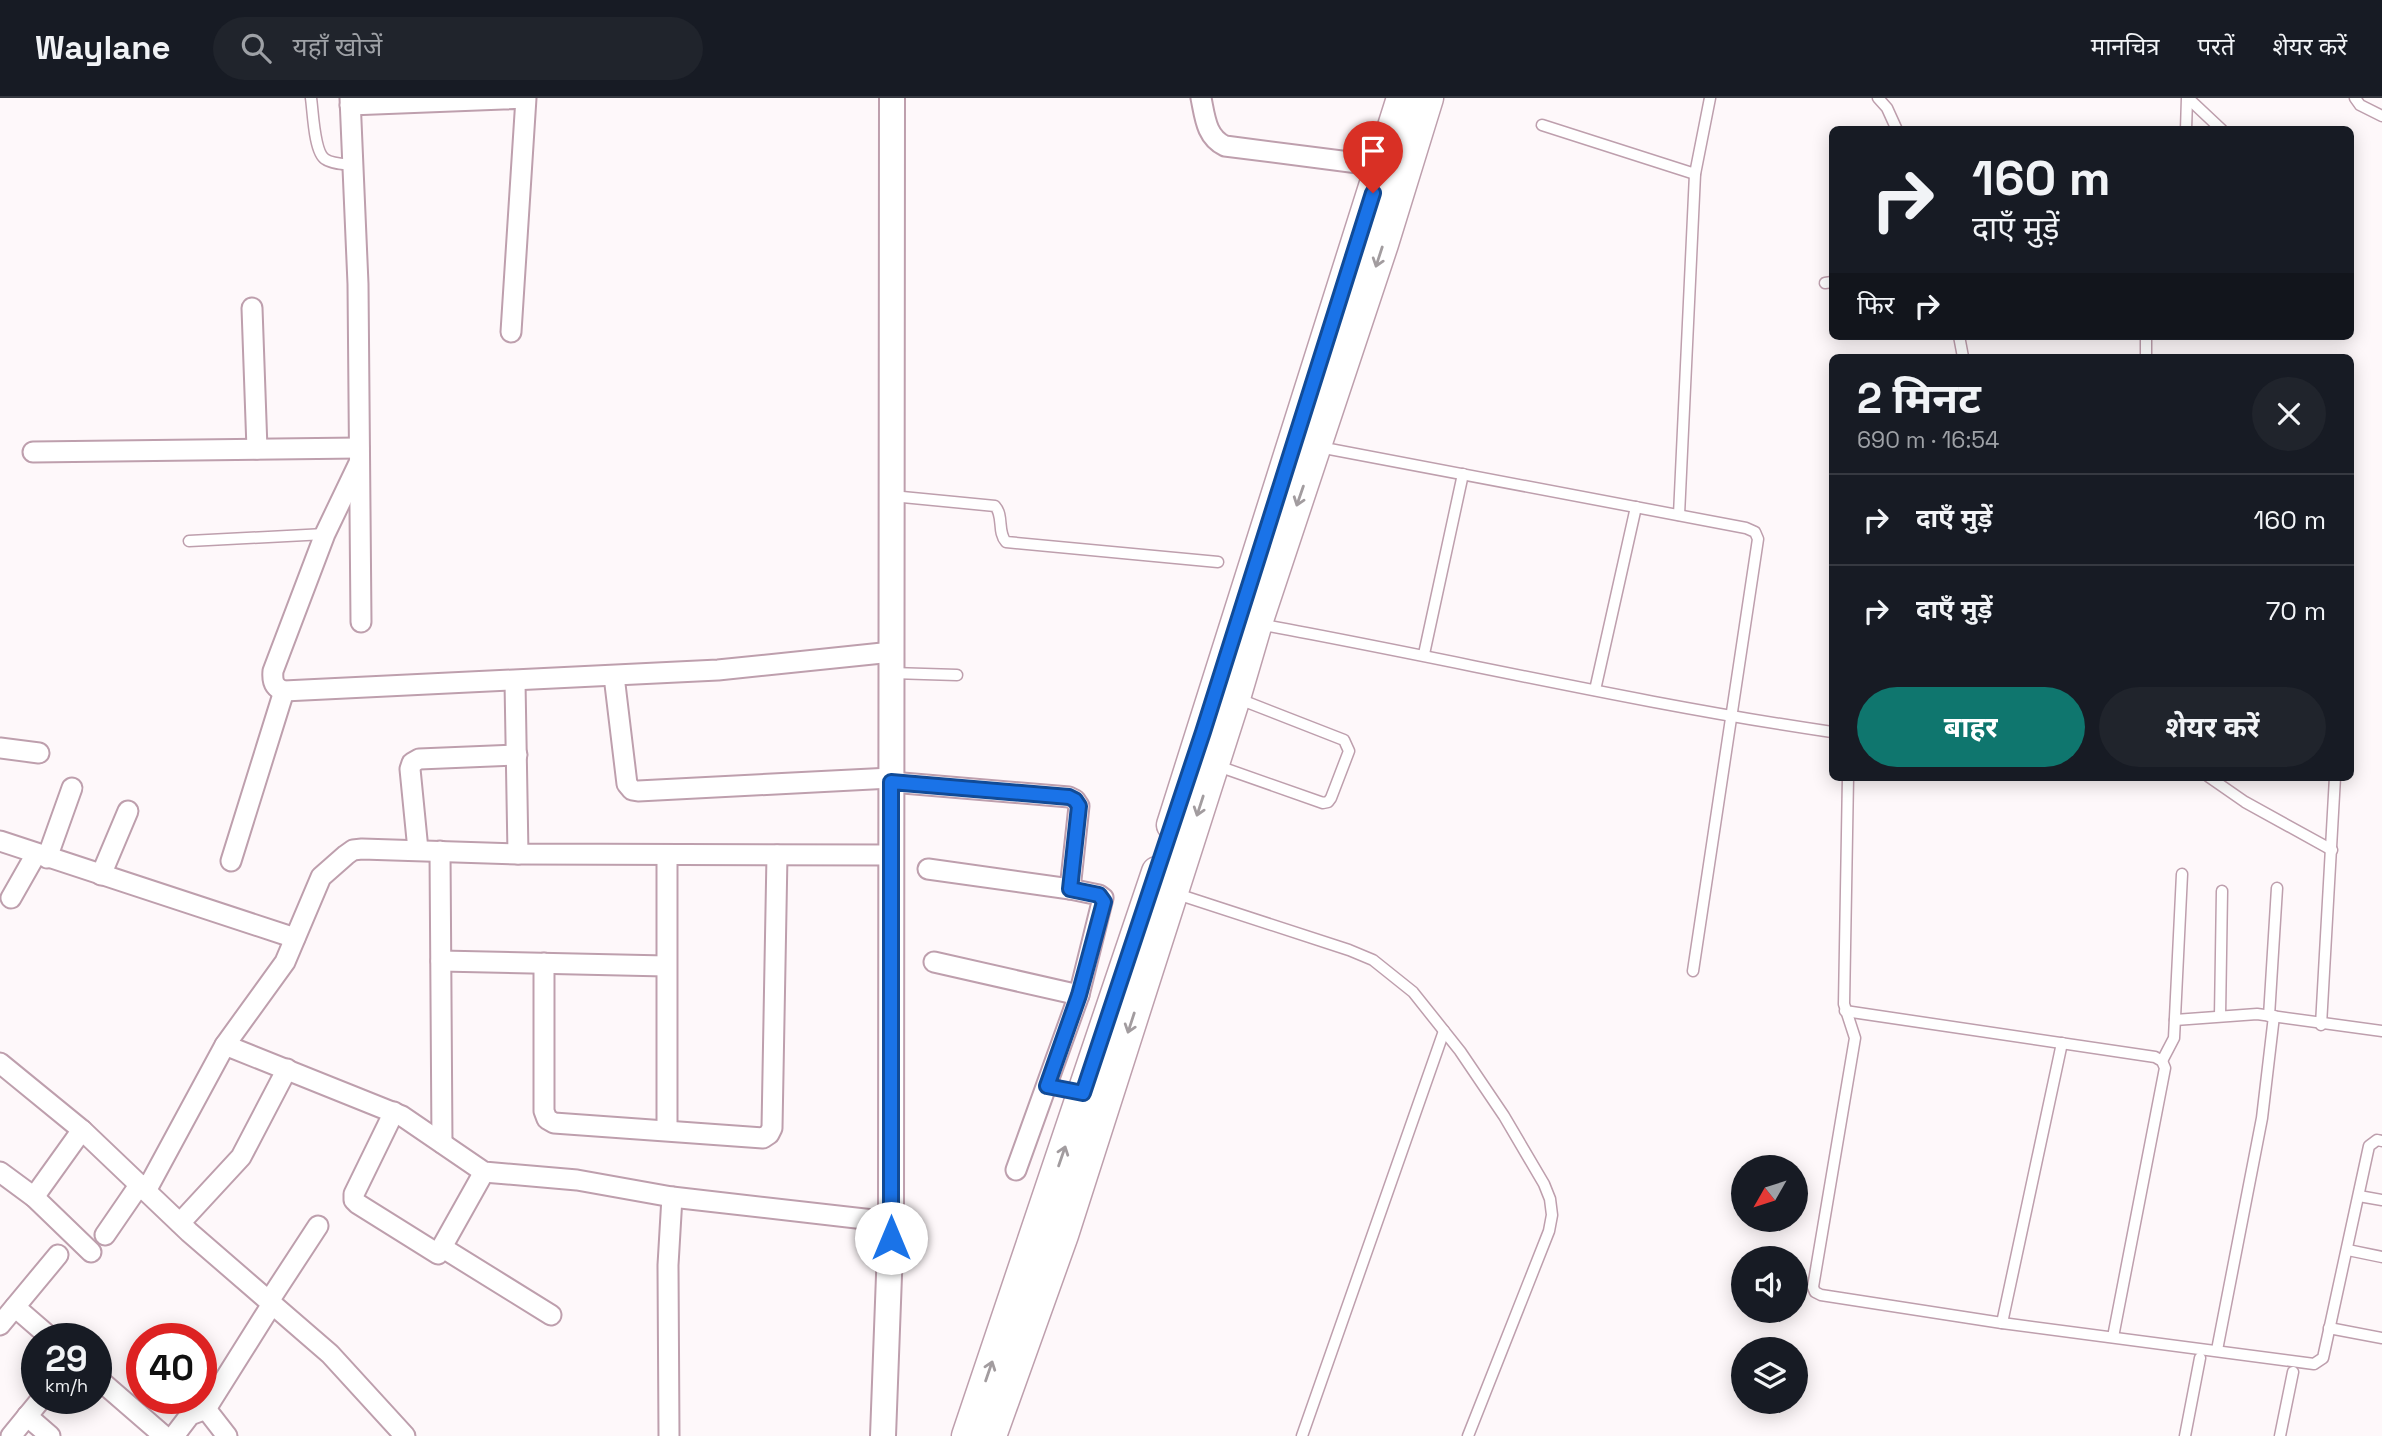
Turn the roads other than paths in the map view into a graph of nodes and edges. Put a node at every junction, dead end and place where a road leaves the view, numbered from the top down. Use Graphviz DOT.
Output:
graph roads {
  1 [pos="311,98"];
  2 [pos="892,98"];
  3 [pos="1201,98"];
  4 [pos="1402,98"];
  5 [pos="1428,98"];
  6 [pos="1710,98"];
  7 [pos="1878,98"];
  8 [pos="2188,98"];
  9 [pos="2355,98"];
  10 [pos="350,101"];
  11 [pos="2382,116"];
  12 [pos="1542,125"];
  13 [pos="1895,126"];
  14 [pos="2186,126"];
  15 [pos="2218,126"];
  16 [pos="353,166"];
  17 [pos="1381,166"];
  18 [pos="1695,174"];
  19 [pos="252,308"];
  20 [pos="511,332"];
  21 [pos="1317,447"];
  22 [pos="257,449"];
  23 [pos="33,452"];
  24 [pos="359,455"];
  25 [pos="1463,474"];
  26 [pos="891,496"];
  27 [pos="1636,507"];
  28 [pos="1679,515"];
  29 [pos="326,534"];
  30 [pos="189,541"];
  31 [pos="1219,562"];
  32 [pos="361,622"];
  33 [pos="1257,623"];
  34 [pos="1424,654"];
  35 [pos="892,663"];
  36 [pos="957,675"];
  37 [pos="614,676"];
  38 [pos="515,682"];
  39 [pos="1595,690"];
  40 [pos="284,691"];
  41 [pos="1236,698"];
  42 [pos="1732,717"];
  43 [pos="1829,732"];
  44 [pos="0,748"];
  45 [pos="39,753"];
  46 [pos="517,755"];
  47 [pos="1214,765"];
  48 [pos="891,780"];
  49 [pos="1849,781"];
  50 [pos="2215,781"];
  51 [pos="2334,781"];
  52 [pos="72,788"];
  53 [pos="128,811"];
  54 [pos="0,841"];
  55 [pos="418,850"];
  56 [pos="2332,850"];
  57 [pos="440,851"];
  58 [pos="519,854"];
  59 [pos="667,855"];
  60 [pos="777,855"];
  61 [pos="891,855"];
  62 [pos="42,856"];
  63 [pos="231,861"];
  64 [pos="928,869"];
  65 [pos="2182,874"];
  66 [pos="101,875"];
  67 [pos="2277,888"];
  68 [pos="1070,889"];
  69 [pos="2222,891"];
  70 [pos="1172,892"];
  71 [pos="11,898"];
  72 [pos="295,938"];
  73 [pos="441,961"];
  74 [pos="934,962"];
  75 [pos="544,963"];
  76 [pos="666,966"];
  77 [pos="1693,971"];
  78 [pos="1079,995"];
  79 [pos="1845,1011"];
  80 [pos="2220,1016"];
  81 [pos="2272,1016"];
  82 [pos="2175,1020"];
  83 [pos="2322,1025"];
  84 [pos="1444,1031"];
  85 [pos="2382,1031"];
  86 [pos="2062,1043"];
  87 [pos="225,1045"];
  88 [pos="2162,1061"];
  89 [pos="0,1063"];
  90 [pos="287,1069"];
  91 [pos="1047,1086"];
  92 [pos="1083,1093"];
  93 [pos="394,1112"];
  94 [pos="82,1130"];
  95 [pos="667,1130"];
  96 [pos="2382,1140"];
  97 [pos="442,1143"];
  98 [pos="1016,1170"];
  99 [pos="0,1172"];
  100 [pos="484,1172"];
  101 [pos="143,1187"];
  102 [pos="2359,1196"];
  103 [pos="34,1197"];
  104 [pos="672,1197"];
  105 [pos="2382,1200"];
  106 [pos="891,1222"];
  107 [pos="180,1223"];
  108 [pos="318,1226"];
  109 [pos="105,1235"];
  110 [pos="443,1248"];
  111 [pos="2348,1250"];
  112 [pos="91,1252"];
  113 [pos="58,1255"];
  114 [pos="2382,1257"];
  115 [pos="270,1302"];
  116 [pos="15,1307"];
  117 [pos="551,1315"];
  118 [pos="34,1323"];
  119 [pos="2001,1323"];
  120 [pos="0,1325"];
  121 [pos="2329,1328"];
  122 [pos="2113,1337"];
  123 [pos="2382,1338"];
  124 [pos="2217,1350"];
  125 [pos="2200,1358"];
  126 [pos="2293,1371"];
  127 [pos="112,1391"];
  128 [pos="217,1391"];
  129 [pos="193,1414"];
  130 [pos="210,1414"];
  131 [pos="27,1416"];
  132 [pos="11,1436"];
  133 [pos="50,1436"];
  134 [pos="163,1436"];
  135 [pos="174,1436"];
  136 [pos="227,1436"];
  137 [pos="405,1436"];
  138 [pos="669,1436"];
  139 [pos="883,1436"];
  140 [pos="967,1436"];
  141 [pos="990,1436"];
  142 [pos="1303,1436"];
  143 [pos="1468,1436"];
  144 [pos="2185,1436"];
  145 [pos="2280,1436"];
  1 -- 16 [label="lane"];
  2 -- 26 [label="street"];
  3 -- 17 [label="street"];
  4 -- 17 [label="main road"];
  5 -- 21 [label="main road, one-way"];
  6 -- 18 [label="lane"];
  7 -- 13 [label="lane"];
  8 -- 14 [label="lane"];
  8 -- 15 [label="lane"];
  9 -- 11 [label="lane"];
  10 -- 16 [label="street"];
  10 -- 20 [label="street"];
  12 -- 18 [label="lane"];
  16 -- 24 [label="street"];
  17 -- 92 [label="main road"];
  18 -- 28 [label="lane"];
  19 -- 22 [label="street"];
  21 -- 25 [label="lane"];
  21 -- 33 [label="main road, one-way"];
  22 -- 23 [label="street"];
  22 -- 24 [label="street"];
  24 -- 29 [label="street"];
  24 -- 32 [label="street"];
  25 -- 27 [label="lane"];
  25 -- 34 [label="lane"];
  26 -- 31 [label="lane"];
  26 -- 35 [label="street"];
  27 -- 28 [label="lane"];
  27 -- 39 [label="lane"];
  28 -- 42 [label="lane"];
  29 -- 30 [label="lane"];
  29 -- 40 [label="street"];
  33 -- 34 [label="lane"];
  33 -- 41 [label="main road"];
  34 -- 39 [label="lane"];
  35 -- 36 [label="lane"];
  35 -- 37 [label="street"];
  35 -- 48 [label="street"];
  37 -- 38 [label="street"];
  37 -- 48 [label="street"];
  38 -- 40 [label="street"];
  38 -- 46 [label="street"];
  39 -- 42 [label="lane"];
  40 -- 63 [label="street"];
  41 -- 47 [label="main road"];
  41 -- 47 [label="lane"];
  42 -- 43 [label="lane"];
  42 -- 77 [label="lane"];
  44 -- 45 [label="street"];
  46 -- 55 [label="street"];
  46 -- 58 [label="street"];
  47 -- 70 [label="main road, one-way"];
  48 -- 61 [label="street"];
  48 -- 68 [label="street"];
  49 -- 79 [label="lane"];
  50 -- 56 [label="lane"];
  51 -- 56 [label="lane"];
  52 -- 62 [label="street"];
  53 -- 66 [label="street"];
  54 -- 62 [label="street"];
  55 -- 57 [label="street"];
  55 -- 72 [label="street"];
  56 -- 83 [label="lane"];
  57 -- 58 [label="street"];
  57 -- 73 [label="street"];
  58 -- 59 [label="street"];
  59 -- 60 [label="street"];
  59 -- 76 [label="street"];
  60 -- 61 [label="street"];
  60 -- 95 [label="street"];
  61 -- 106 [label="street"];
  62 -- 66 [label="street"];
  62 -- 71 [label="street"];
  64 -- 68 [label="street"];
  65 -- 82 [label="lane"];
  66 -- 72 [label="street"];
  67 -- 81 [label="lane"];
  68 -- 78 [label="street"];
  69 -- 80 [label="lane"];
  70 -- 84 [label="lane"];
  70 -- 141 [label="main road, one-way"];
  72 -- 87 [label="street"];
  73 -- 75 [label="street"];
  73 -- 97 [label="street"];
  74 -- 78 [label="street"];
  75 -- 76 [label="street"];
  75 -- 95 [label="street"];
  76 -- 95 [label="street"];
  78 -- 91 [label="street"];
  79 -- 86 [label="lane"];
  79 -- 119 [label="lane"];
  80 -- 81 [label="lane"];
  80 -- 82 [label="lane"];
  81 -- 83 [label="lane"];
  81 -- 124 [label="lane"];
  82 -- 88 [label="lane"];
  83 -- 85 [label="lane"];
  84 -- 142 [label="lane"];
  84 -- 143 [label="lane"];
  86 -- 88 [label="lane"];
  86 -- 119 [label="lane"];
  87 -- 90 [label="street"];
  87 -- 101 [label="street"];
  88 -- 122 [label="lane"];
  89 -- 94 [label="street"];
  90 -- 93 [label="street"];
  90 -- 107 [label="street"];
  91 -- 92 [label="street"];
  91 -- 98 [label="street"];
  140 -- 92 [label="main road, one-way"];
  93 -- 97 [label="street"];
  93 -- 110 [label="street"];
  94 -- 101 [label="street"];
  94 -- 103 [label="street"];
  96 -- 102 [label="lane"];
  97 -- 100 [label="street"];
  99 -- 103 [label="street"];
  100 -- 104 [label="street"];
  100 -- 110 [label="street"];
  101 -- 107 [label="street"];
  101 -- 109 [label="street"];
  102 -- 105 [label="lane"];
  102 -- 111 [label="lane"];
  103 -- 112 [label="street"];
  104 -- 106 [label="street"];
  104 -- 138 [label="street"];
  106 -- 139 [label="street"];
  107 -- 115 [label="street"];
  108 -- 115 [label="street"];
  110 -- 117 [label="street"];
  111 -- 114 [label="lane"];
  111 -- 121 [label="lane"];
  113 -- 116 [label="street"];
  115 -- 128 [label="street"];
  115 -- 137 [label="street"];
  116 -- 118 [label="street"];
  116 -- 120 [label="street"];
  119 -- 122 [label="lane"];
  121 -- 123 [label="lane"];
  121 -- 124 [label="lane"];
  122 -- 124 [label="lane"];
  125 -- 144 [label="lane"];
  126 -- 145 [label="lane"];
  127 -- 134 [label="street"];
  129 -- 135 [label="street"];
  130 -- 136 [label="street"];
  131 -- 132 [label="street"];
  131 -- 133 [label="street"];
}
